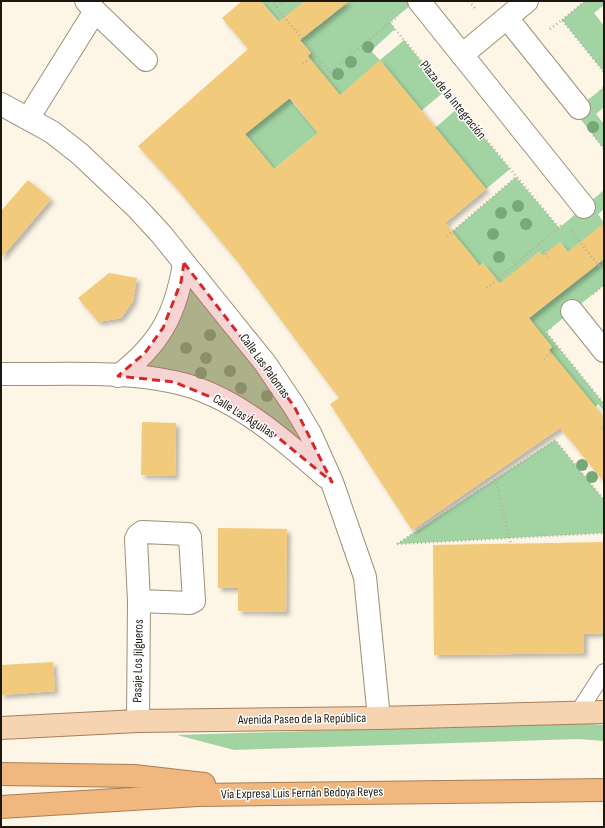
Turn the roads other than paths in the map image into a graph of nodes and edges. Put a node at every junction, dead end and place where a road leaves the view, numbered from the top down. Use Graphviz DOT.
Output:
graph roads {
  1 [pos="419,1"];
  2 [pos="527,1"];
  3 [pos="90,6"];
  4 [pos="507,18"];
  5 [pos="462,55"];
  6 [pos="146,60"];
  7 [pos="1,104"];
  8 [pos="579,108"];
  9 [pos="29,118"];
  10 [pos="584,207"];
  11 [pos="184,263"];
  12 [pos="572,311"];
  13 [pos="604,351"];
  14 [pos="1,374"];
  15 [pos="118,376"];
  16 [pos="332,482"];
  17 [pos="139,601"];
  18 [pos="604,672"];
  19 [pos="579,711"];
  20 [pos="604,712"];
  21 [pos="379,718"];
  22 [pos="138,721"];
  23 [pos="1,728"];
  24 [pos="1,774"];
  25 [pos="604,790"];
  26 [pos="277,793"];
  27 [pos="1,807"];
  1 -- 5 [label="street"];
  2 -- 4 [label="street"];
  3 -- 6 [label="street"];
  3 -- 9 [label="street"];
  4 -- 5 [label="street"];
  4 -- 8 [label="street"];
  5 -- 10 [label="street"];
  7 -- 9 [label="street, Calle Las Palomas"];
  9 -- 11 [label="street, Calle Las Palomas"];
  11 -- 15 [label="street"];
  11 -- 16 [label="street, Calle Las Palomas"];
  12 -- 13 [label="street"];
  14 -- 15 [label="street, Calle Las Águilas"];
  15 -- 16 [label="street, Calle Las Águilas"];
  16 -- 21 [label="street, Calle Las Palomas"];
  17 -- 22 [label="street, Pasaje Los Jilgueros"];
  18 -- 19 [label="lane"];
  19 -- 20 [label="main road, Avenida Paseo de la República"];
  19 -- 21 [label="main road, Avenida Paseo de la República"];
  21 -- 22 [label="main road, Avenida Paseo de la República"];
  22 -- 23 [label="main road, Avenida Paseo de la República"];
  24 -- 26 [label="highway"];
  25 -- 26 [label="highway, Vía Expresa Luis Fernán Bedoya Reyes"];
  26 -- 27 [label="highway, Vía Expresa Luis Fernán Bedoya Reyes"];
}
